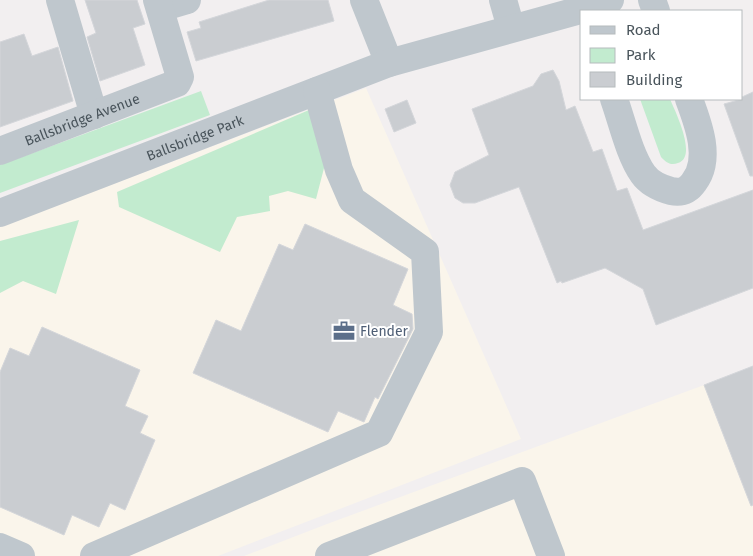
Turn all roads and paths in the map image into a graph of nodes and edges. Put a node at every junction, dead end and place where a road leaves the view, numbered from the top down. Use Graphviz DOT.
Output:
graph roads {
  1 [pos="60,0"];
  2 [pos="187,0"];
  3 [pos="364,0"];
  4 [pos="503,0"];
  5 [pos="610,0"];
  6 [pos="158,4"];
  7 [pos="584,10"];
  8 [pos="580,11"];
  9 [pos="511,28"];
  10 [pos="389,63"];
  11 [pos="317,91"];
  12 [pos="614,100"];
  13 [pos="689,100"];
  14 [pos="94,115"];
  15 [pos="0,151"];
  16 [pos="0,213"];
  17 [pos="0,547"];
  18 [pos="21,556"];
  19 [pos="94,556"];
  20 [pos="329,556"];
  21 [pos="551,556"];
  1 -- 14 [label="street"];
  2 -- 6 [label="street"];
  3 -- 10 [label="street"];
  4 -- 9 [label="street"];
  5 -- 7 [label="street, Ballsbridge Park"];
  6 -- 14 [label="street, Ballsbridge Avenue"];
  8 -- 9 [label="street, Ballsbridge Park"];
  9 -- 10 [label="street, Ballsbridge Park"];
  10 -- 11 [label="street, Ballsbridge Park"];
  11 -- 16 [label="street, Ballsbridge Park"];
  11 -- 19 [label="street"];
  12 -- 13 [label="street"];
  14 -- 15 [label="street, Ballsbridge Avenue"];
  17 -- 18 [label="street"];
  20 -- 21 [label="street"];
}
